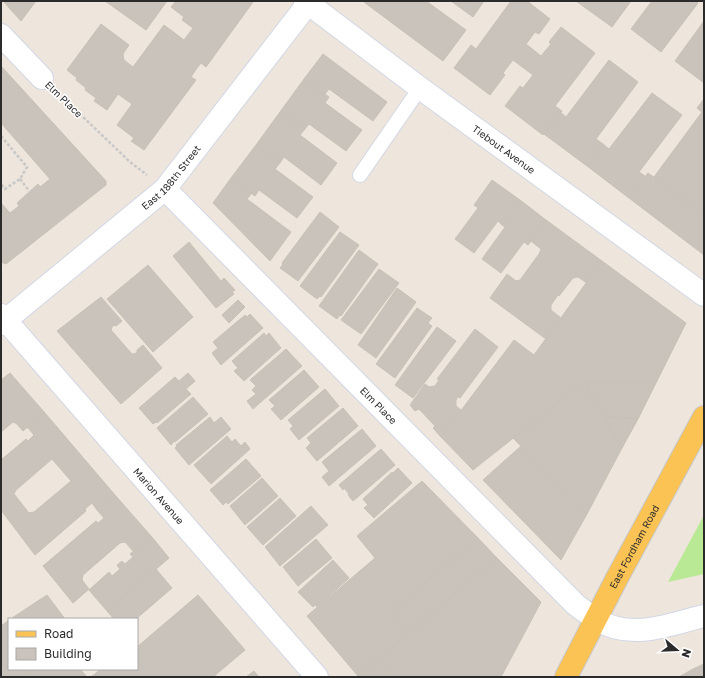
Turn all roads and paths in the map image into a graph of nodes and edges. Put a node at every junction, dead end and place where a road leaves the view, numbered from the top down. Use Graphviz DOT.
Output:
graph roads {
  1 [pos="308,2"];
  2 [pos="1,35"];
  3 [pos="42,78"];
  4 [pos="420,88"];
  5 [pos="1,136"];
  6 [pos="130,162"];
  7 [pos="360,175"];
  8 [pos="20,179"];
  9 [pos="1,184"];
  10 [pos="165,189"];
  11 [pos="30,192"];
  12 [pos="704,295"];
  13 [pos="2,320"];
  14 [pos="704,417"];
  15 [pos="704,616"];
  16 [pos="595,620"];
  17 [pos="571,675"];
  18 [pos="317,677"];
  1 -- 4 [label="street, Tiebout Avenue"];
  1 -- 10 [label="street, East 188th Street"];
  2 -- 3 [label="street, Elm Place"];
  3 -- 6 [label="path, Elm Place"];
  4 -- 7 [label="lane"];
  4 -- 12 [label="street, Tiebout Avenue"];
  5 -- 8 [label="path"];
  8 -- 9 [label="path"];
  8 -- 11 [label="path"];
  10 -- 13 [label="street, East 188th Street"];
  10 -- 16 [label="street, Elm Place"];
  13 -- 18 [label="street, Marion Avenue"];
  14 -- 16 [label="main road, East Fordham Road"];
  15 -- 16 [label="street, Elm Place"];
  16 -- 17 [label="main road, East Fordham Road"];
}
